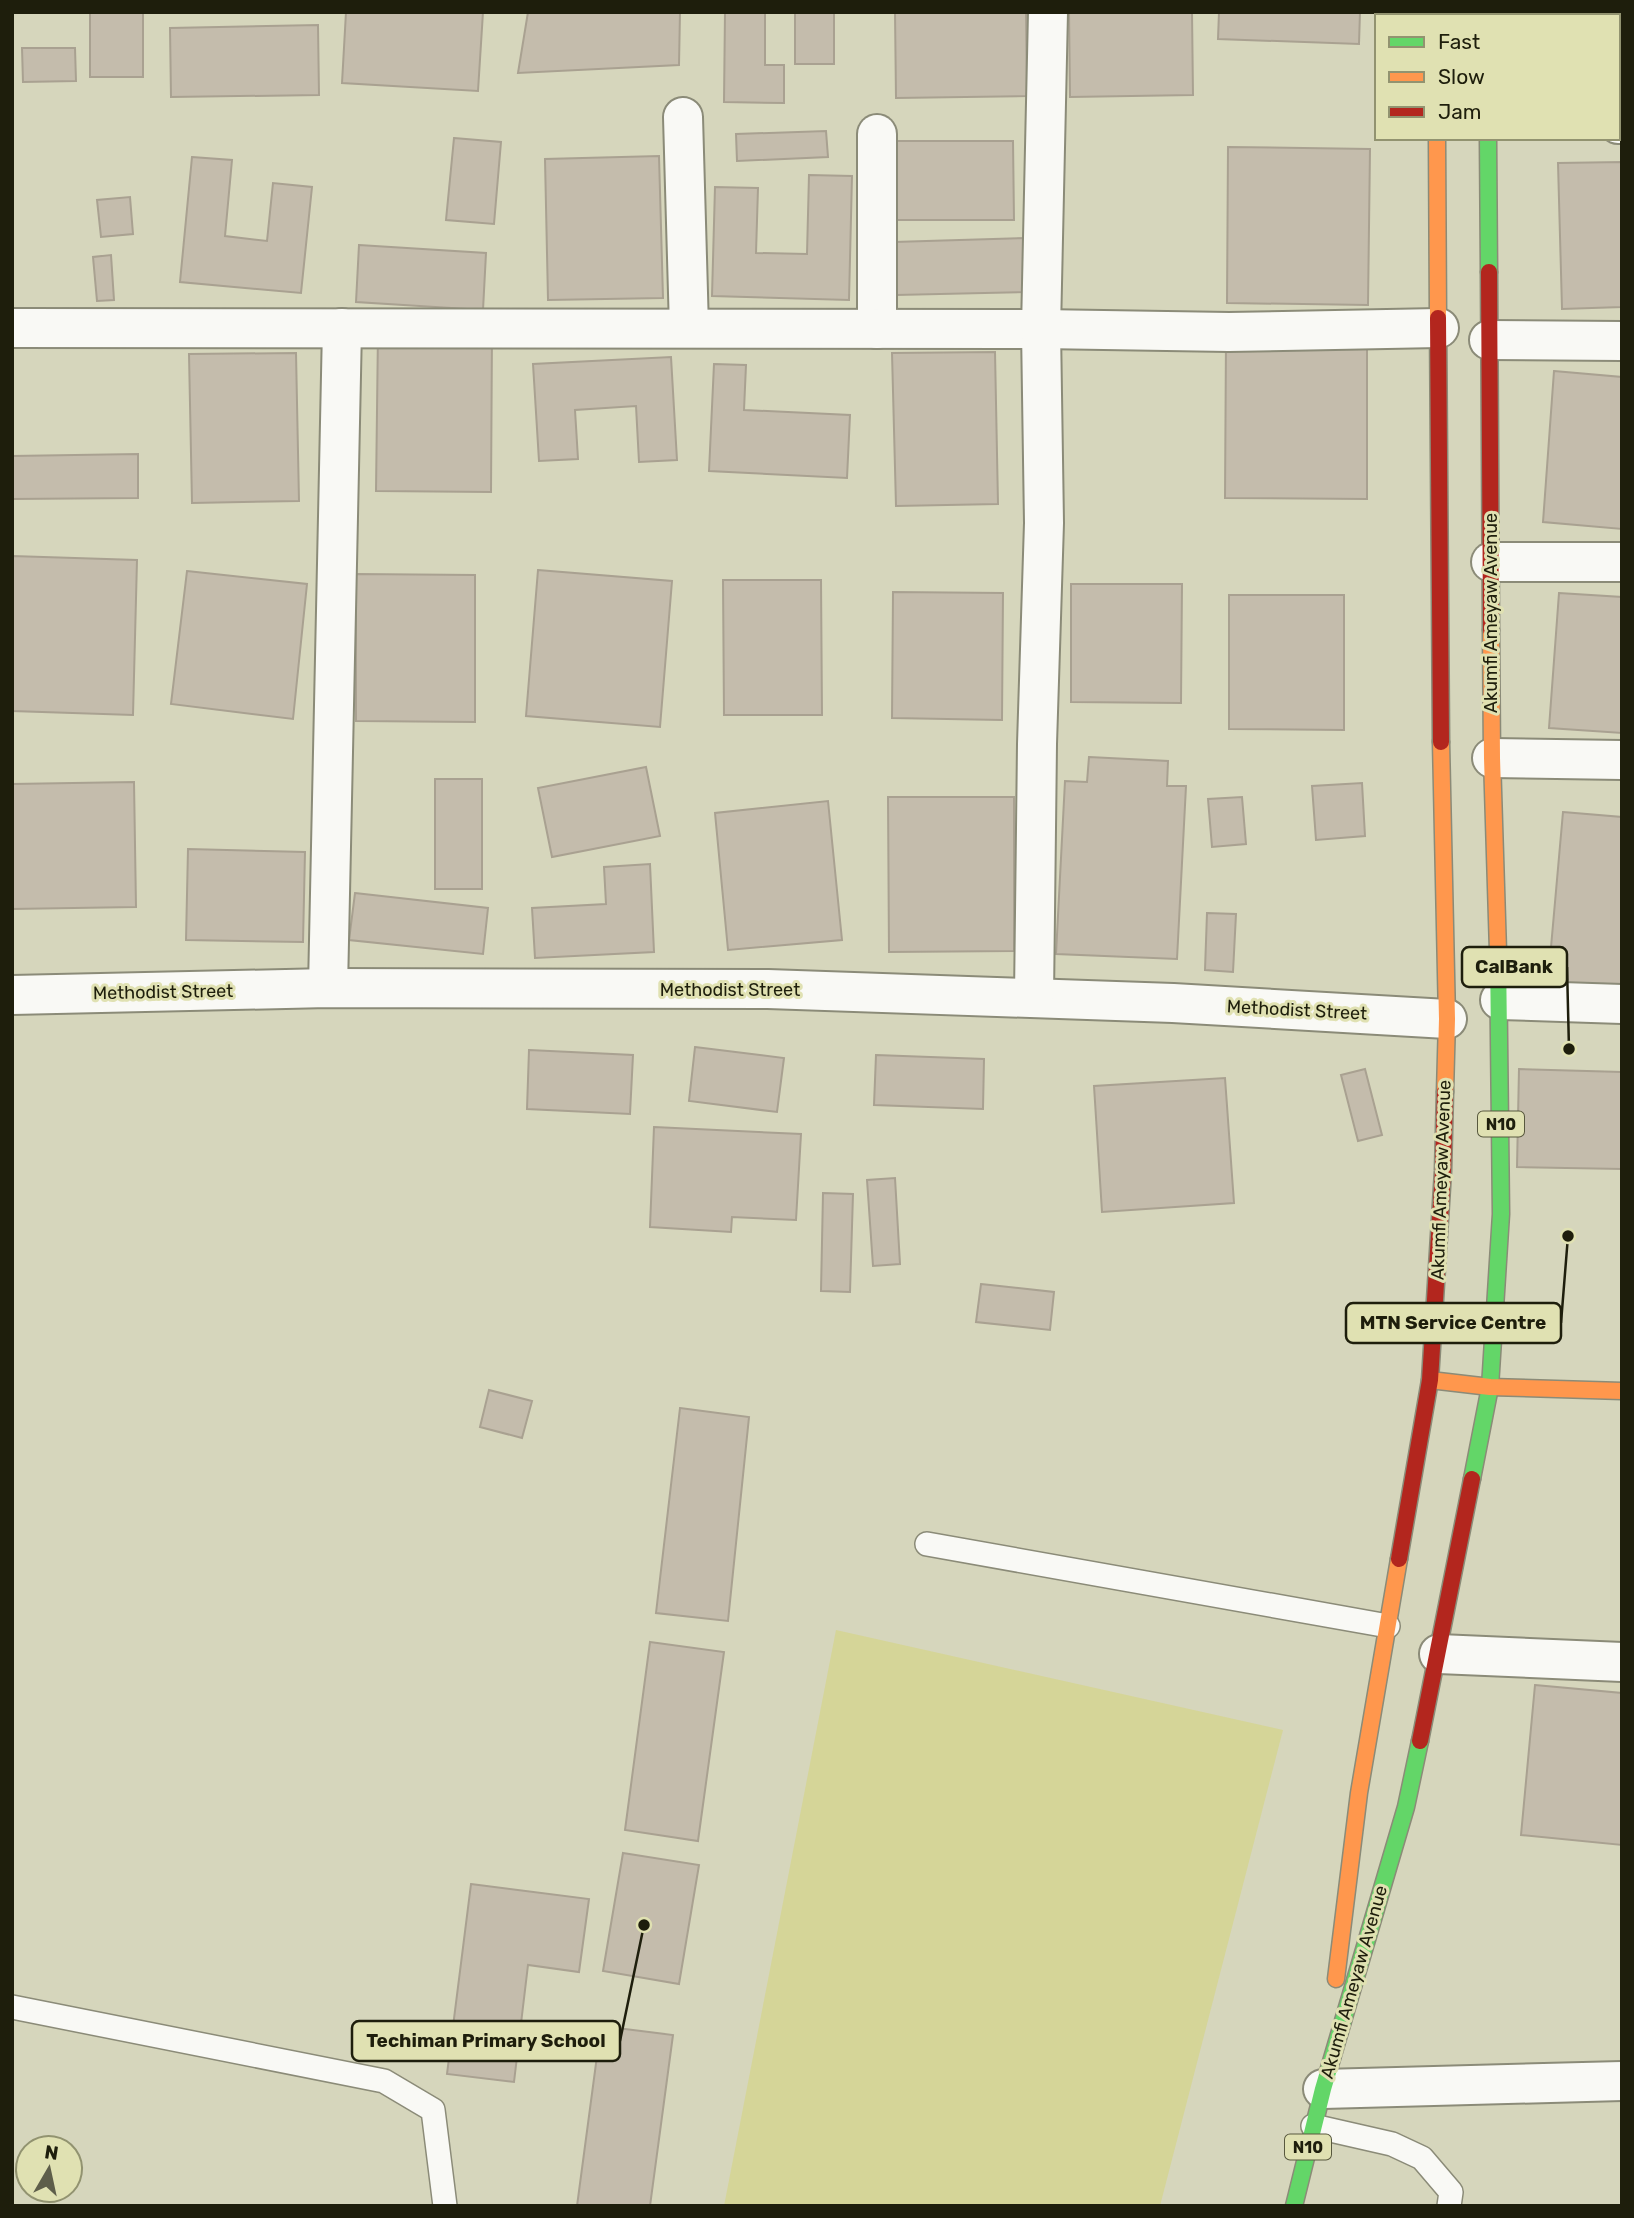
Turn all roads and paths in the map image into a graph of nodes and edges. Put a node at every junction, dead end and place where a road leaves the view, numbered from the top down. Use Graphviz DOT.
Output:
graph roads {
  1 [pos="1048,12"];
  2 [pos="683,117"];
  3 [pos="877,134"];
  4 [pos="1437,140"];
  5 [pos="1488,140"];
  6 [pos="12,328"];
  7 [pos="342,328"];
  8 [pos="689,328"];
  9 [pos="1439,328"];
  10 [pos="877,329"];
  11 [pos="1041,329"];
  12 [pos="1489,340"];
  13 [pos="1622,341"];
  14 [pos="1491,562"];
  15 [pos="1622,562"];
  16 [pos="1492,758"];
  17 [pos="1622,760"];
  18 [pos="328,988"];
  19 [pos="12,995"];
  20 [pos="1034,997"];
  21 [pos="1500,1000"];
  22 [pos="1622,1004"];
  23 [pos="1447,1019"];
  24 [pos="1430,1380"];
  25 [pos="1490,1387"];
  26 [pos="1622,1391"];
  27 [pos="927,1544"];
  28 [pos="1388,1626"];
  29 [pos="1439,1654"];
  30 [pos="1622,1662"];
  31 [pos="12,2007"];
  32 [pos="1622,2081"];
  33 [pos="1323,2089"];
  34 [pos="1313,2126"];
  35 [pos="445,2206"];
  36 [pos="1294,2206"];
  37 [pos="1449,2206"];
  1 -- 11 [label="street"];
  2 -- 8 [label="street"];
  3 -- 10 [label="street"];
  4 -- 9 [label="main road, Akumfi Ameyaw Avenue / N10"];
  5 -- 12 [label="main road, Akumfi Ameyaw Avenue / N10"];
  6 -- 7 [label="street"];
  7 -- 8 [label="street"];
  7 -- 18 [label="street"];
  8 -- 10 [label="street"];
  9 -- 11 [label="street"];
  9 -- 23 [label="main road, Akumfi Ameyaw Avenue / N10"];
  10 -- 11 [label="street"];
  11 -- 20 [label="street"];
  12 -- 13 [label="street"];
  12 -- 14 [label="main road, Akumfi Ameyaw Avenue / N10"];
  14 -- 15 [label="street"];
  14 -- 16 [label="main road, Akumfi Ameyaw Avenue / N10"];
  16 -- 17 [label="street"];
  16 -- 21 [label="main road, Akumfi Ameyaw Avenue / N10"];
  18 -- 19 [label="street, Methodist Street"];
  18 -- 20 [label="street, Methodist Street"];
  20 -- 23 [label="street, Methodist Street"];
  21 -- 22 [label="street"];
  21 -- 25 [label="main road, Akumfi Ameyaw Avenue / N10"];
  23 -- 24 [label="main road, Akumfi Ameyaw Avenue / N10"];
  24 -- 25 [label="main road"];
  24 -- 28 [label="main road, Akumfi Ameyaw Avenue / N10"];
  25 -- 26 [label="main road"];
  25 -- 29 [label="main road, Akumfi Ameyaw Avenue / N10"];
  27 -- 28 [label="lane"];
  28 -- 33 [label="main road, Akumfi Ameyaw Avenue / N10"];
  29 -- 30 [label="street"];
  29 -- 33 [label="main road, Akumfi Ameyaw Avenue / N10"];
  31 -- 35 [label="lane"];
  32 -- 33 [label="street"];
  33 -- 34 [label="main road, N10"];
  34 -- 36 [label="main road, N10"];
  34 -- 37 [label="lane"];
}
